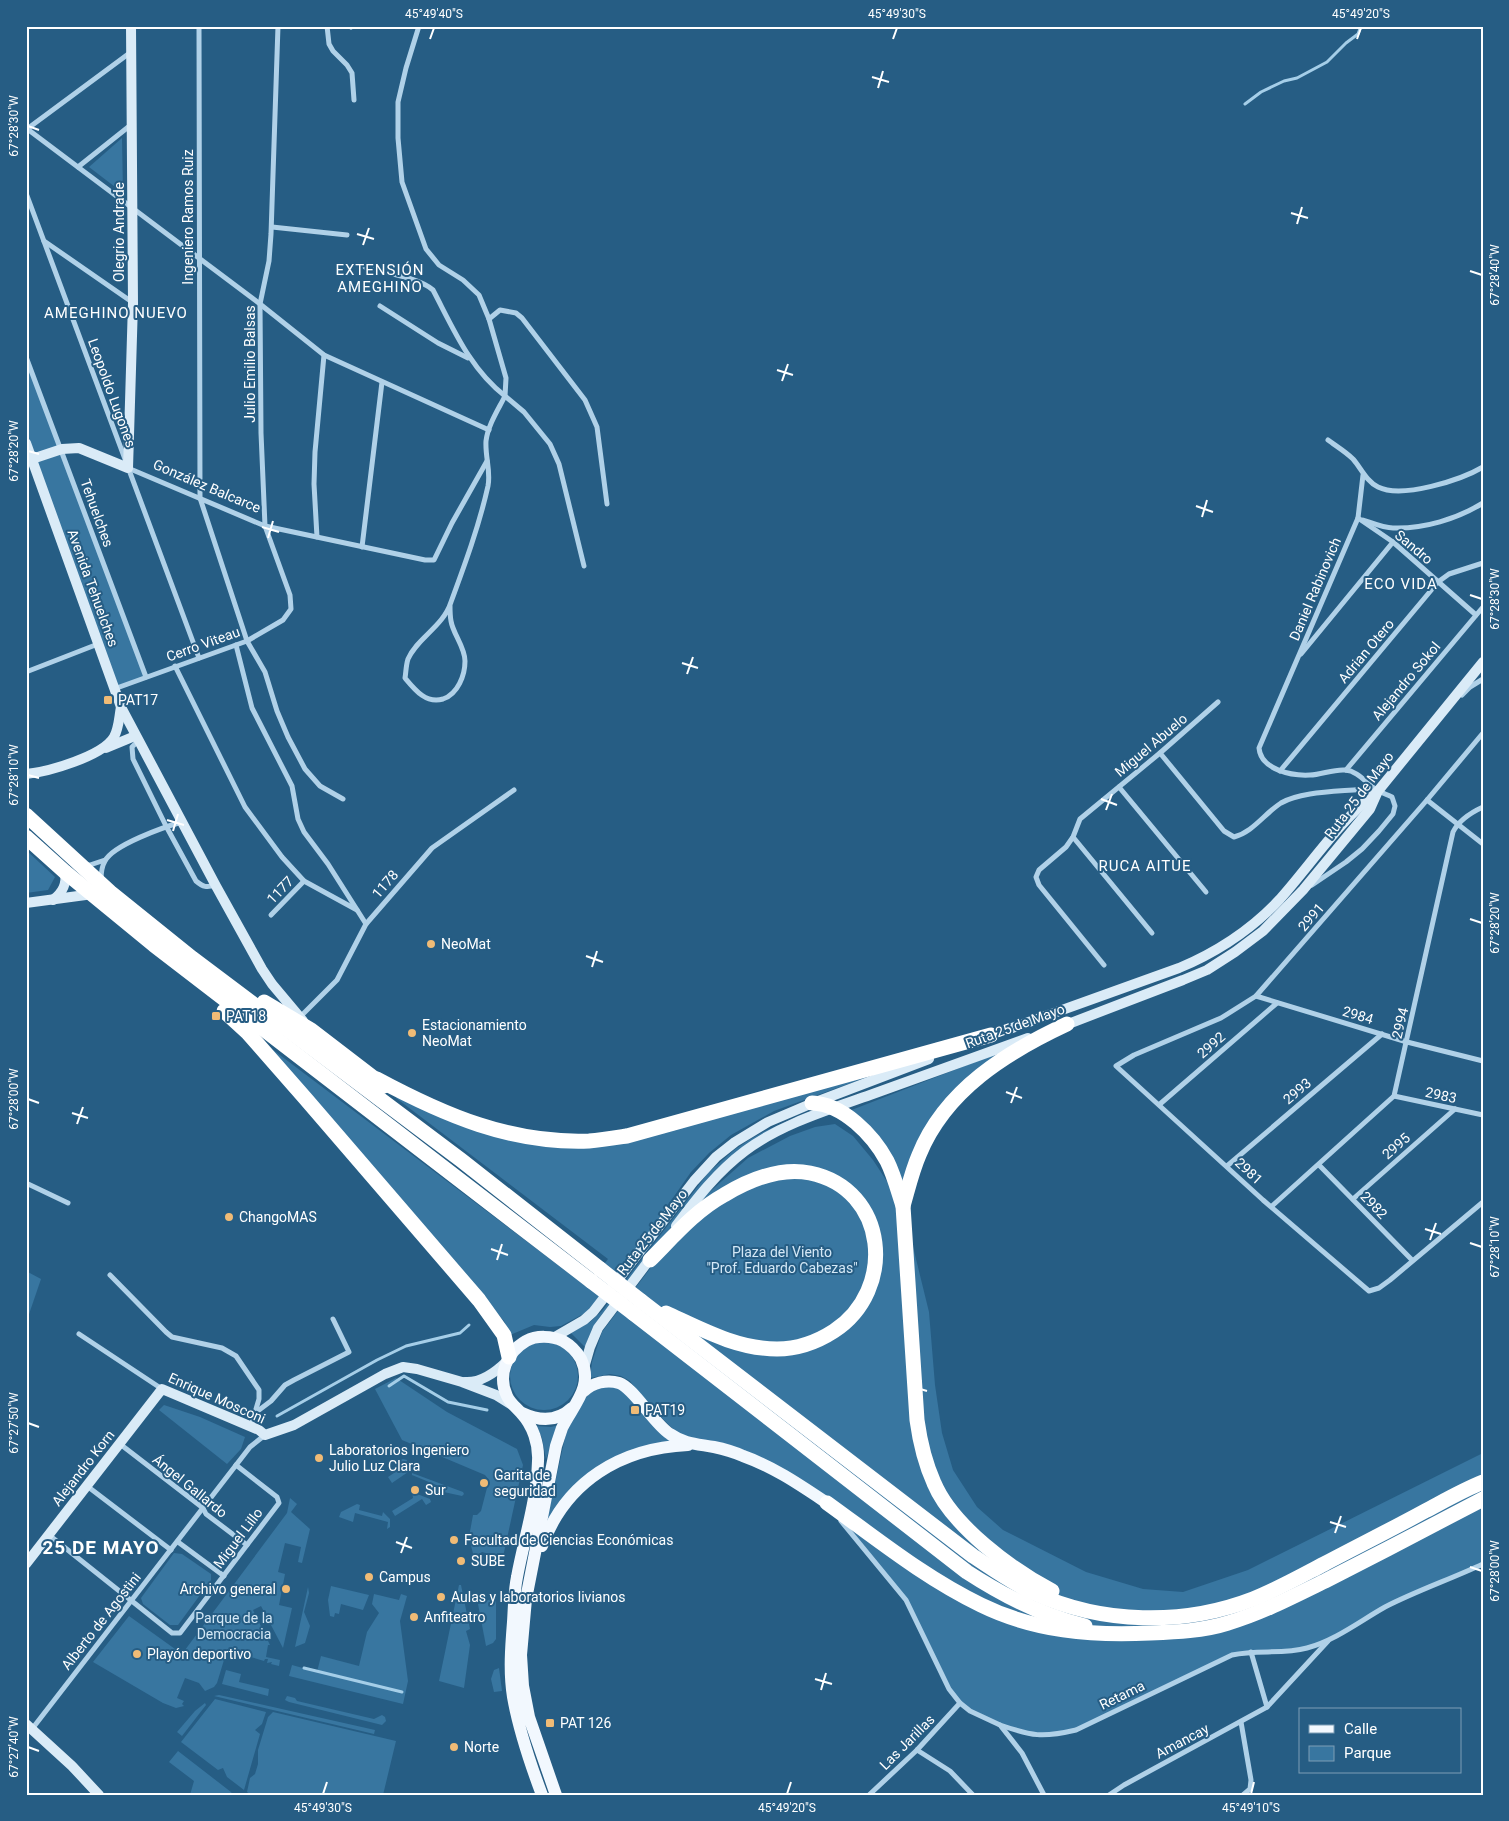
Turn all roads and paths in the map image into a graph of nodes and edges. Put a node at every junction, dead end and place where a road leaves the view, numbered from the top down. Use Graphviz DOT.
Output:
graph roads {
  1 [pos="131,26"];
  2 [pos="198,26"];
  3 [pos="278,26"];
  4 [pos="328,26"];
  5 [pos="419,26"];
  6 [pos="132,52"];
  7 [pos="354,100"];
  8 [pos="132,124"];
  9 [pos="27,128"];
  10 [pos="78,167"];
  11 [pos="26,193"];
  12 [pos="133,208"];
  13 [pos="272,227"];
  14 [pos="347,235"];
  15 [pos="44,241"];
  16 [pos="200,259"];
  17 [pos="365,267"];
  18 [pos="134,303"];
  19 [pos="260,304"];
  20 [pos="380,306"];
  21 [pos="489,319"];
  22 [pos="324,355"];
  23 [pos="26,356"];
  24 [pos="469,358"];
  25 [pos="382,382"];
  26 [pos="505,396"];
  27 [pos="488,430"];
  28 [pos="1328,440"];
  29 [pos="26,443"];
  30 [pos="62,449"];
  31 [pos="32,459"];
  32 [pos="488,460"];
  33 [pos="1483,467"];
  34 [pos="128,468"];
  35 [pos="1363,475"];
  36 [pos="200,498"];
  37 [pos="1483,503"];
  38 [pos="607,504"];
  39 [pos="1358,518"];
  40 [pos="265,526"];
  41 [pos="317,537"];
  42 [pos="1393,542"];
  43 [pos="362,547"];
  44 [pos="1483,563"];
  45 [pos="584,566"];
  46 [pos="1438,582"];
  47 [pos="450,605"];
  48 [pos="1483,607"];
  49 [pos="290,609"];
  50 [pos="1476,615"];
  51 [pos="247,641"];
  52 [pos="98,644"];
  53 [pos="236,645"];
  54 [pos="199,658"];
  55 [pos="1297,660"];
  56 [pos="1483,662"];
  57 [pos="175,666"];
  58 [pos="26,672"];
  59 [pos="146,677"];
  60 [pos="1483,679"];
  61 [pos="114,689"];
  62 [pos="1218,702"];
  63 [pos="121,707"];
  64 [pos="1446,708"];
  65 [pos="1483,733"];
  66 [pos="137,739"];
  67 [pos="99,752"];
  68 [pos="1160,753"];
  69 [pos="1346,770"];
  70 [pos="1280,771"];
  71 [pos="26,774"];
  72 [pos="1119,787"];
  73 [pos="1375,789"];
  74 [pos="514,790"];
  75 [pos="343,799"];
  76 [pos="1427,800"];
  77 [pos="1483,807"];
  78 [pos="26,815"];
  79 [pos="182,822"];
  80 [pos="1457,824"];
  81 [pos="166,826"];
  82 [pos="26,836"];
  83 [pos="1073,837"];
  84 [pos="1483,844"];
  85 [pos="105,860"];
  86 [pos="72,868"];
  87 [pos="304,881"];
  88 [pos="215,885"];
  89 [pos="96,889"];
  90 [pos="1303,890"];
  91 [pos="1206,892"];
  92 [pos="54,900"];
  93 [pos="26,903"];
  94 [pos="357,910"];
  95 [pos="271,914"];
  96 [pos="366,924"];
  97 [pos="1152,933"];
  98 [pos="154,945"];
  99 [pos="192,958"];
  100 [pos="1104,965"];
  101 [pos="1256,996"];
  102 [pos="1277,1003"];
  103 [pos="299,1017"];
  104 [pos="1067,1024"];
  105 [pos="311,1030"];
  106 [pos="1382,1034"];
  107 [pos="991,1035"];
  108 [pos="1407,1042"];
  109 [pos="1483,1061"];
  110 [pos="1116,1066"];
  111 [pos="377,1079"];
  112 [pos="1394,1096"];
  113 [pos="812,1103"];
  114 [pos="1160,1104"];
  115 [pos="834,1108"];
  116 [pos="1455,1109"];
  117 [pos="1483,1115"];
  118 [pos="461,1160"];
  119 [pos="1319,1165"];
  120 [pos="1227,1166"];
  121 [pos="26,1183"];
  122 [pos="1352,1199"];
  123 [pos="1483,1202"];
  124 [pos="68,1203"];
  125 [pos="903,1206"];
  126 [pos="1272,1206"];
  127 [pos="650,1260"];
  128 [pos="1412,1260"];
  129 [pos="110,1275"];
  130 [pos="596,1275"];
  131 [pos="637,1307"];
  132 [pos="333,1319"];
  133 [pos="79,1334"];
  134 [pos="553,1338"];
  135 [pos="508,1359"];
  136 [pos="584,1368"];
  137 [pos="462,1382"];
  138 [pos="162,1389"];
  139 [pos="584,1391"];
  140 [pos="577,1404"];
  141 [pos="517,1409"];
  142 [pos="255,1413"];
  143 [pos="251,1426"];
  144 [pos="265,1435"];
  145 [pos="120,1444"];
  146 [pos="698,1445"];
  147 [pos="236,1465"];
  148 [pos="1483,1482"];
  149 [pos="87,1486"];
  150 [pos="1483,1499"];
  151 [pos="827,1503"];
  152 [pos="203,1508"];
  153 [pos="49,1535"];
  154 [pos="178,1542"];
  155 [pos="247,1545"];
  156 [pos="171,1550"];
  157 [pos="26,1564"];
  158 [pos="1483,1564"];
  159 [pos="224,1576"];
  160 [pos="526,1599"];
  161 [pos="131,1601"];
  162 [pos="1096,1613"];
  163 [pos="1144,1634"];
  164 [pos="1330,1639"];
  165 [pos="1251,1652"];
  166 [pos="960,1703"];
  167 [pos="1267,1707"];
  168 [pos="1240,1722"];
  169 [pos="1000,1725"];
  170 [pos="29,1727"];
  171 [pos="917,1750"];
  172 [pos="99,1795"];
  173 [pos="542,1795"];
  174 [pos="556,1795"];
  175 [pos="869,1795"];
  176 [pos="973,1795"];
  177 [pos="1044,1795"];
  178 [pos="1109,1795"];
  179 [pos="1243,1795"];
  1 -- 6 [label="main road, Olegrio Andrade"];
  2 -- 16 [label="street, Ingeniero Ramos Ruiz"];
  3 -- 13 [label="street, Julio Emilio Balsas"];
  4 -- 7 [label="street"];
  5 -- 21 [label="street"];
  6 -- 8 [label="main road, Olegrio Andrade"];
  6 -- 9 [label="street"];
  8 -- 10 [label="street"];
  8 -- 12 [label="main road, Olegrio Andrade"];
  9 -- 10 [label="street"];
  10 -- 12 [label="street"];
  11 -- 15 [label="street, Leopoldo Lugones"];
  12 -- 16 [label="street"];
  12 -- 18 [label="main road, Olegrio Andrade"];
  13 -- 14 [label="street"];
  13 -- 19 [label="street, Julio Emilio Balsas"];
  15 -- 18 [label="street"];
  15 -- 34 [label="street, Leopoldo Lugones"];
  16 -- 19 [label="street"];
  16 -- 36 [label="street, Ingeniero Ramos Ruiz"];
  17 -- 24 [label="street"];
  18 -- 34 [label="main road, Olegrio Andrade"];
  19 -- 22 [label="street"];
  19 -- 40 [label="street, Julio Emilio Balsas"];
  20 -- 24 [label="street"];
  21 -- 26 [label="street"];
  21 -- 38 [label="street"];
  22 -- 25 [label="street"];
  22 -- 41 [label="street"];
  23 -- 30 [label="street, Tehuelches"];
  24 -- 26 [label="street"];
  25 -- 27 [label="street"];
  25 -- 43 [label="street"];
  26 -- 27 [label="street"];
  26 -- 45 [label="street"];
  27 -- 32 [label="street"];
  28 -- 35 [label="street"];
  29 -- 31 [label="main road, Avenida Tehuelches"];
  30 -- 31 [label="main road, González Balcarce"];
  30 -- 34 [label="main road, González Balcarce"];
  30 -- 59 [label="street, Tehuelches"];
  31 -- 52 [label="main road, Avenida Tehuelches"];
  32 -- 43 [label="street, González Balcarce"];
  32 -- 47 [label="street"];
  33 -- 35 [label="street"];
  34 -- 36 [label="street, González Balcarce"];
  34 -- 54 [label="street, Leopoldo Lugones"];
  35 -- 39 [label="street, Daniel Rabinovich"];
  36 -- 40 [label="street, González Balcarce"];
  36 -- 51 [label="street, Ingeniero Ramos Ruiz"];
  37 -- 39 [label="street"];
  39 -- 42 [label="street, Sandro"];
  39 -- 55 [label="street, Daniel Rabinovich"];
  40 -- 41 [label="street, González Balcarce"];
  40 -- 49 [label="street, Julio Emilio Balsas"];
  41 -- 43 [label="street, González Balcarce"];
  42 -- 46 [label="street, Sandro"];
  42 -- 55 [label="street"];
  44 -- 46 [label="street, Adrian Otero"];
  46 -- 50 [label="street, Sandro"];
  46 -- 70 [label="street, Adrian Otero"];
  47 -- 47 [label="street"];
  48 -- 50 [label="street, Alejandro Sokol"];
  49 -- 51 [label="street, Cerro Viteau"];
  50 -- 69 [label="street, Alejandro Sokol"];
  51 -- 53 [label="street, Cerro Viteau"];
  51 -- 75 [label="street, Ingeniero Ramos Ruiz"];
  52 -- 58 [label="street"];
  52 -- 61 [label="main road, Avenida Tehuelches"];
  53 -- 54 [label="street, Cerro Viteau"];
  53 -- 94 [label="street"];
  54 -- 57 [label="street, Cerro Viteau"];
  55 -- 70 [label="street, Daniel Rabinovich"];
  56 -- 64 [label="main road, Ruta 25 de Mayo"];
  57 -- 59 [label="street, Cerro Viteau"];
  57 -- 87 [label="street"];
  59 -- 61 [label="street, Cerro Viteau"];
  60 -- 64 [label="street"];
  61 -- 63 [label="main road, Avenida Tehuelches"];
  62 -- 68 [label="street, Miguel Abuelo"];
  63 -- 66 [label="main road, Avenida Tehuelches"];
  63 -- 67 [label="main road"];
  64 -- 73 [label="main road, Ruta 25 de Mayo"];
  65 -- 76 [label="street, 2991"];
  66 -- 67 [label="main road"];
  66 -- 79 [label="main road, Avenida Tehuelches"];
  66 -- 81 [label="street"];
  67 -- 71 [label="main road"];
  68 -- 72 [label="street, Miguel Abuelo"];
  68 -- 73 [label="street"];
  69 -- 70 [label="street"];
  69 -- 73 [label="street"];
  72 -- 83 [label="street, Miguel Abuelo"];
  72 -- 91 [label="street"];
  73 -- 90 [label="main road, Ruta 25 de Mayo"];
  73 -- 90 [label="street"];
  73 -- 107 [label="main road, Ruta 25 de Mayo"];
  74 -- 96 [label="street, 1178"];
  76 -- 80 [label="street"];
  76 -- 101 [label="street, 2991"];
  77 -- 80 [label="street"];
  78 -- 86 [label="highway"];
  79 -- 81 [label="street"];
  79 -- 88 [label="main road, Avenida Tehuelches"];
  80 -- 84 [label="street"];
  80 -- 108 [label="street, 2994"];
  81 -- 85 [label="street"];
  81 -- 88 [label="street"];
  82 -- 86 [label="highway"];
  83 -- 97 [label="street"];
  83 -- 100 [label="street, Miguel Abuelo"];
  85 -- 86 [label="street"];
  85 -- 89 [label="street"];
  86 -- 89 [label="highway"];
  86 -- 92 [label="main road"];
  87 -- 94 [label="street"];
  87 -- 95 [label="street, 1177"];
  88 -- 103 [label="main road, Avenida Tehuelches"];
  89 -- 92 [label="main road"];
  89 -- 98 [label="highway"];
  89 -- 99 [label="highway"];
  90 -- 104 [label="main road, Ruta 25 de Mayo"];
  92 -- 93 [label="main road"];
  94 -- 96 [label="street"];
  96 -- 103 [label="street, 1178"];
  98 -- 130 [label="highway"];
  98 -- 135 [label="highway"];
  99 -- 105 [label="highway"];
  99 -- 118 [label="highway"];
  101 -- 102 [label="street, 2984"];
  101 -- 110 [label="street, 2991"];
  102 -- 106 [label="street, 2984"];
  102 -- 114 [label="street, 2992"];
  103 -- 105 [label="main road, Avenida Tehuelches"];
  104 -- 115 [label="main road, Ruta 25 de Mayo"];
  104 -- 125 [label="highway"];
  105 -- 111 [label="highway"];
  106 -- 108 [label="street, 2984"];
  106 -- 120 [label="street, 2993"];
  107 -- 111 [label="highway"];
  107 -- 113 [label="main road, Ruta 25 de Mayo"];
  108 -- 109 [label="street, 2984"];
  108 -- 112 [label="street, 2994"];
  110 -- 114 [label="street, 2981"];
  111 -- 118 [label="highway"];
  112 -- 116 [label="street, 2983"];
  112 -- 119 [label="street"];
  113 -- 115 [label="highway"];
  113 -- 134 [label="main road, Ruta 25 de Mayo"];
  114 -- 120 [label="street, 2981"];
  115 -- 125 [label="highway"];
  115 -- 127 [label="main road, Ruta 25 de Mayo"];
  116 -- 117 [label="street, 2983"];
  116 -- 122 [label="street, 2995"];
  118 -- 130 [label="highway"];
  119 -- 122 [label="street, 2982"];
  119 -- 126 [label="street"];
  120 -- 126 [label="street, 2981"];
  121 -- 124 [label="street"];
  122 -- 128 [label="street, 2982"];
  123 -- 128 [label="street"];
  125 -- 162 [label="highway"];
  126 -- 128 [label="street, 2981"];
  127 -- 131 [label="highway"];
  127 -- 136 [label="main road, Ruta 25 de Mayo"];
  129 -- 142 [label="street"];
  130 -- 131 [label="highway, bridge"];
  131 -- 162 [label="highway"];
  131 -- 163 [label="highway"];
  132 -- 142 [label="street"];
  133 -- 138 [label="street, Enrique Mosconi"];
  134 -- 135 [label="main road, Ruta 25 de Mayo"];
  134 -- 136 [label="main road"];
  135 -- 137 [label="main road"];
  135 -- 141 [label="main road"];
  136 -- 139 [label="main road"];
  137 -- 141 [label="main road, Enrique Mosconi"];
  137 -- 144 [label="main road, Enrique Mosconi"];
  138 -- 143 [label="main road, Enrique Mosconi"];
  138 -- 145 [label="main road, Alejandro Korn"];
  139 -- 140 [label="main road"];
  139 -- 146 [label="main road"];
  140 -- 141 [label="main road"];
  140 -- 160 [label="main road"];
  141 -- 173 [label="main road"];
  142 -- 143 [label="street"];
  143 -- 144 [label="main road, Enrique Mosconi"];
  144 -- 147 [label="street, Alberto de Agostini"];
  145 -- 149 [label="main road, Alejandro Korn"];
  145 -- 152 [label="street, Ángel Gallardo"];
  146 -- 151 [label="main road"];
  146 -- 160 [label="main road"];
  147 -- 152 [label="street, Alberto de Agostini"];
  147 -- 155 [label="street, Miguel Lillo"];
  148 -- 162 [label="highway"];
  149 -- 153 [label="main road, Alejandro Korn"];
  149 -- 156 [label="street"];
  150 -- 163 [label="highway"];
  151 -- 163 [label="highway"];
  151 -- 166 [label="street"];
  152 -- 154 [label="street, Alberto de Agostini"];
  152 -- 155 [label="street, Ángel Gallardo"];
  153 -- 157 [label="main road, Alejandro Korn"];
  153 -- 161 [label="street"];
  154 -- 156 [label="street, Alberto de Agostini"];
  154 -- 159 [label="street"];
  155 -- 159 [label="street, Miguel Lillo"];
  156 -- 161 [label="street, Alberto de Agostini"];
  158 -- 164 [label="street"];
  159 -- 161 [label="street, Miguel Lillo"];
  160 -- 174 [label="main road"];
  161 -- 170 [label="street, Alberto de Agostini"];
  164 -- 165 [label="street, Retama"];
  164 -- 167 [label="street, Amancay"];
  165 -- 167 [label="street"];
  165 -- 169 [label="street, Retama"];
  166 -- 169 [label="street"];
  166 -- 171 [label="street, Las Jarillas"];
  167 -- 168 [label="street, Amancay"];
  168 -- 178 [label="street, Amancay"];
  168 -- 179 [label="street"];
  169 -- 177 [label="street"];
  170 -- 172 [label="main road"];
  171 -- 175 [label="street, Las Jarillas"];
  171 -- 176 [label="street"];
}
